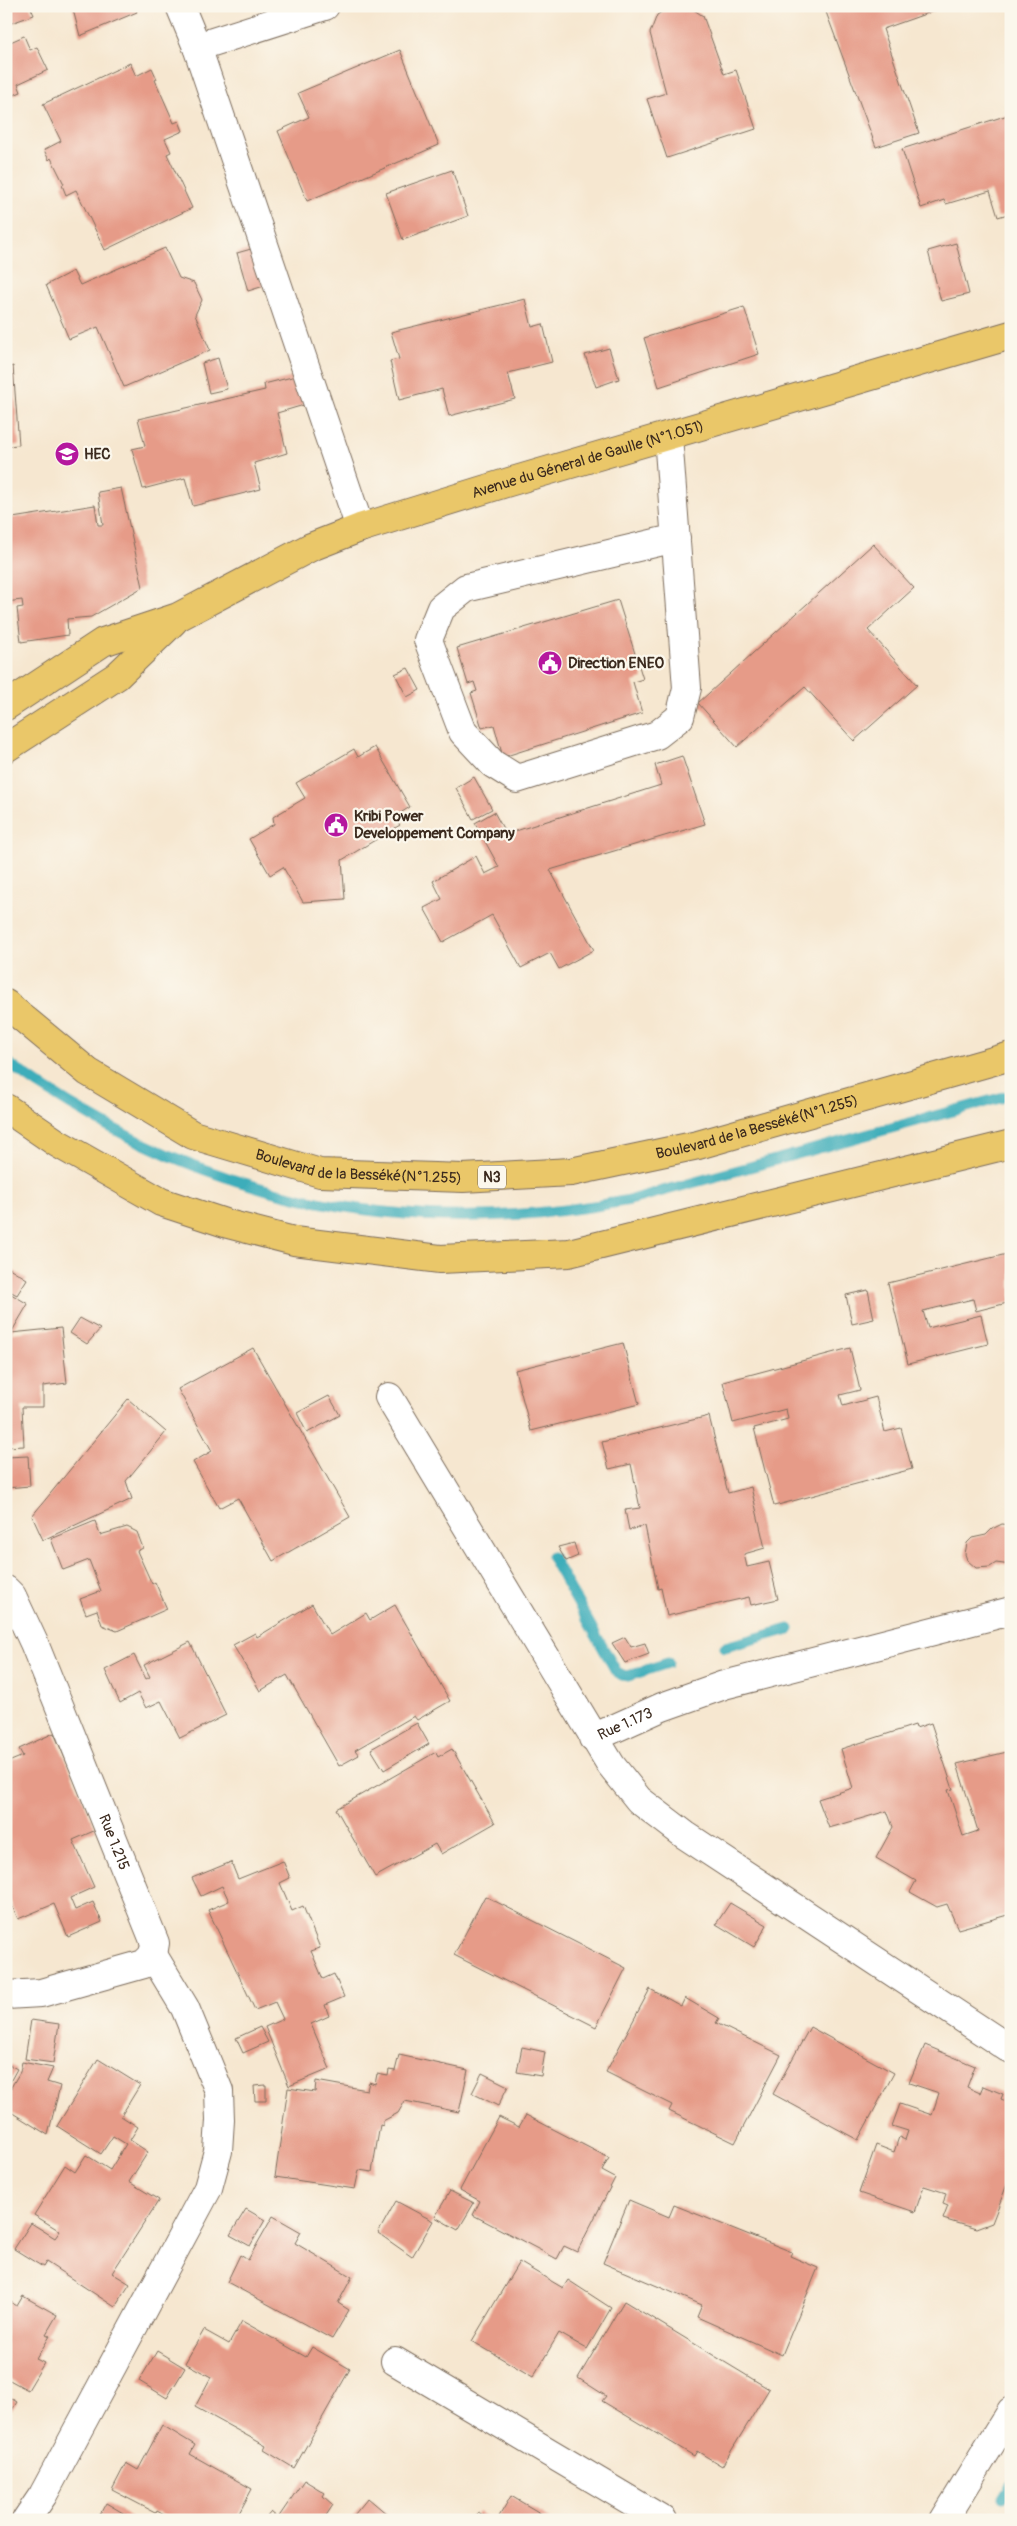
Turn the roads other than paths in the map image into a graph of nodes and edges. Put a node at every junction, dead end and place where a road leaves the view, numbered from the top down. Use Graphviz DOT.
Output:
graph roads {
  1 [pos="180,6"];
  2 [pos="325,6"];
  3 [pos="197,48"];
  4 [pos="1007,338"];
  5 [pos="668,436"];
  6 [pos="360,528"];
  7 [pos="676,538"];
  8 [pos="178,617"];
  9 [pos="6,706"];
  10 [pos="6,748"];
  11 [pos="6,1004"];
  12 [pos="1011,1056"];
  13 [pos="6,1108"];
  14 [pos="1011,1144"];
  15 [pos="389,1397"];
  16 [pos="6,1590"];
  17 [pos="1011,1611"];
  18 [pos="593,1738"];
  19 [pos="153,1955"];
  20 [pos="6,1995"];
  21 [pos="1011,2050"];
  22 [pos="395,2361"];
  23 [pos="1011,2412"];
  24 [pos="26,2520"];
  25 [pos="663,2520"];
  26 [pos="944,2520"];
  1 -- 3 [label="street"];
  2 -- 3 [label="street"];
  3 -- 6 [label="street"];
  4 -- 5 [label="main road, Avenue du Géneral de Gaulle (N°1.051)"];
  5 -- 6 [label="main road, Avenue du Géneral de Gaulle (N°1.051)"];
  5 -- 7 [label="street"];
  6 -- 8 [label="main road, Avenue du Géneral de Gaulle (N°1.051)"];
  7 -- 7 [label="street"];
  8 -- 9 [label="main road, Avenue du Géneral de Gaulle (N°1.051)"];
  8 -- 10 [label="main road, Avenue du Géneral de Gaulle (N°1.051)"];
  11 -- 12 [label="main road, Boulevard de la Besséké(N°1.255) / N3"];
  13 -- 14 [label="main road"];
  15 -- 18 [label="street, Rue 1.173"];
  16 -- 19 [label="street, Rue 1.215"];
  17 -- 18 [label="street, Rue 1.173"];
  18 -- 21 [label="street"];
  19 -- 20 [label="street"];
  19 -- 24 [label="street"];
  22 -- 25 [label="street"];
  23 -- 26 [label="street"];
}
